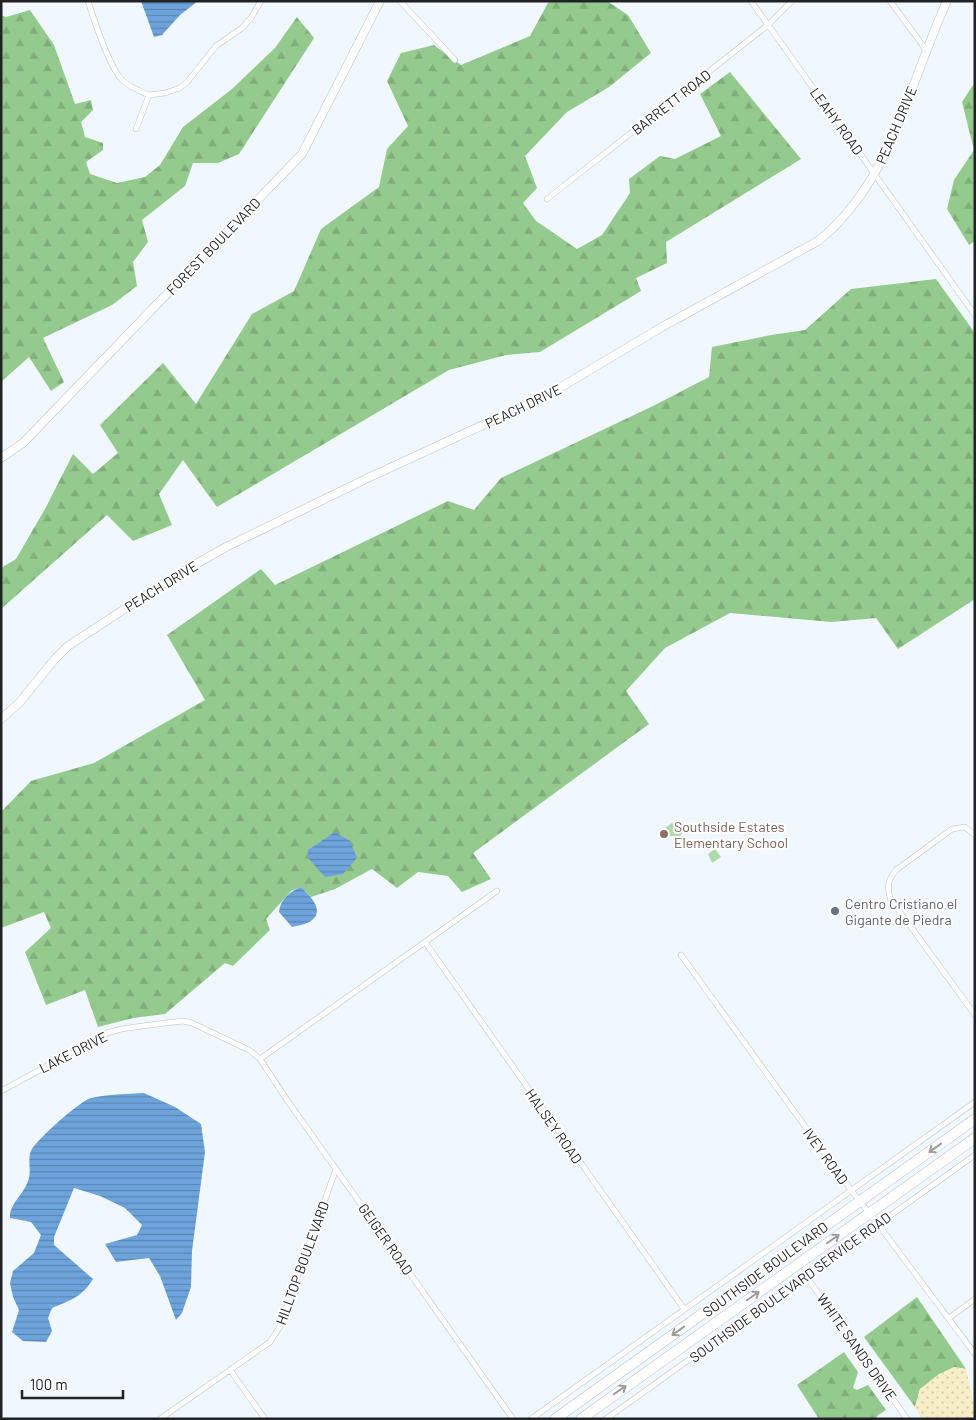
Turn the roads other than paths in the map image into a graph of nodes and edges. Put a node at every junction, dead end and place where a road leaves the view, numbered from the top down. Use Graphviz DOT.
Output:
graph roads {
  1 [pos="88,1"];
  2 [pos="261,1"];
  3 [pos="380,1"];
  4 [pos="400,1"];
  5 [pos="751,1"];
  6 [pos="792,1"];
  7 [pos="890,1"];
  8 [pos="947,1"];
  9 [pos="768,25"];
  10 [pos="926,51"];
  11 [pos="455,60"];
  12 [pos="148,95"];
  13 [pos="136,129"];
  14 [pos="875,174"];
  15 [pos="547,199"];
  16 [pos="975,314"];
  17 [pos="1,458"];
  18 [pos="1,719"];
  19 [pos="975,835"];
  20 [pos="497,891"];
  21 [pos="425,942"];
  22 [pos="681,955"];
  23 [pos="975,1015"];
  24 [pos="260,1059"];
  25 [pos="1,1091"];
  26 [pos="975,1102"];
  27 [pos="975,1120"];
  28 [pos="975,1138"];
  29 [pos="975,1155"];
  30 [pos="336,1169"];
  31 [pos="851,1190"];
  32 [pos="860,1201"];
  33 [pos="870,1213"];
  34 [pos="878,1224"];
  35 [pos="806,1276"];
  36 [pos="975,1299"];
  37 [pos="684,1309"];
  38 [pos="949,1318"];
  39 [pos="975,1354"];
  40 [pos="230,1370"];
  41 [pos="160,1419"];
  42 [pos="265,1419"];
  43 [pos="513,1419"];
  44 [pos="531,1419"];
  45 [pos="555,1419"];
  46 [pos="581,1419"];
  47 [pos="606,1419"];
  48 [pos="907,1419"];
  1 -- 12 [label="street"];
  2 -- 12 [label="street"];
  3 -- 17 [label="main road, FOREST BOULEVARD"];
  4 -- 11 [label="street"];
  5 -- 9 [label="street, LEAHY ROAD"];
  6 -- 9 [label="street, BARRETT ROAD"];
  7 -- 10 [label="street"];
  8 -- 10 [label="main road, PEACH DRIVE"];
  9 -- 14 [label="street, LEAHY ROAD"];
  9 -- 15 [label="street, BARRETT ROAD"];
  10 -- 14 [label="main road, PEACH DRIVE"];
  12 -- 13 [label="street"];
  14 -- 16 [label="street, LEAHY ROAD"];
  14 -- 18 [label="main road, PEACH DRIVE"];
  19 -- 23 [label="street"];
  20 -- 21 [label="street"];
  21 -- 24 [label="street"];
  21 -- 37 [label="street, HALSEY ROAD"];
  22 -- 31 [label="street, IVEY ROAD"];
  24 -- 25 [label="street, LAKE DRIVE"];
  24 -- 30 [label="street, GEIGER ROAD"];
  26 -- 31 [label="street"];
  27 -- 32 [label="highway, SOUTHSIDE BOULEVARD, one-way"];
  28 -- 33 [label="highway, SOUTHSIDE BOULEVARD"];
  29 -- 34 [label="street, SOUTHSIDE BOULEVARD SERVICE ROAD"];
  30 -- 40 [label="street, HILLTOP BOULEVARD"];
  30 -- 43 [label="street, GEIGER ROAD"];
  31 -- 32 [label="street, IVEY ROAD"];
  31 -- 37 [label="street"];
  32 -- 33 [label="street, IVEY ROAD"];
  32 -- 45 [label="highway, SOUTHSIDE BOULEVARD, one-way"];
  33 -- 34 [label="street, IVEY ROAD"];
  46 -- 33 [label="highway, SOUTHSIDE BOULEVARD, one-way"];
  34 -- 35 [label="street, SOUTHSIDE BOULEVARD SERVICE ROAD"];
  34 -- 38 [label="street, IVEY ROAD"];
  35 -- 47 [label="street, SOUTHSIDE BOULEVARD SERVICE ROAD"];
  35 -- 48 [label="street, WHITE SANDS DRIVE"];
  36 -- 38 [label="street"];
  37 -- 44 [label="street"];
  38 -- 39 [label="street, IVEY ROAD"];
  40 -- 41 [label="street, HILLTOP BOULEVARD"];
  40 -- 42 [label="street"];
}
